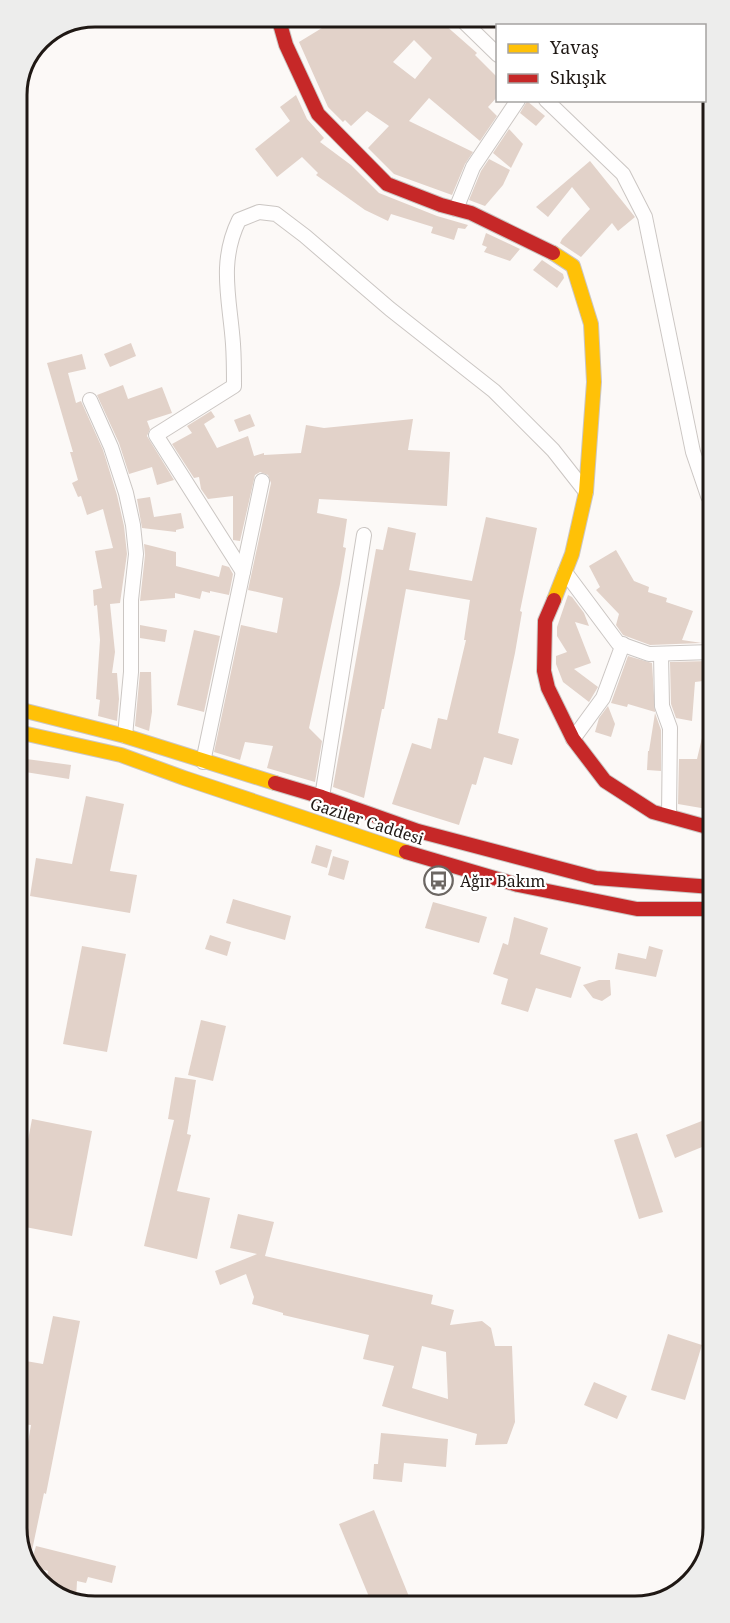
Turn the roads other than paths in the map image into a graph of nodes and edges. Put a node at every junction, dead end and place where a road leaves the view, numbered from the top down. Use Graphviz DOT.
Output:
graph roads {
  1 [pos="281,27"];
  2 [pos="469,27"];
  3 [pos="496,53"];
  4 [pos="517,102"];
  5 [pos="548,102"];
  6 [pos="456,209"];
  7 [pos="90,400"];
  8 [pos="262,481"];
  9 [pos="703,481"];
  10 [pos="586,492"];
  11 [pos="364,535"];
  12 [pos="243,572"];
  13 [pos="564,572"];
  14 [pos="623,645"];
  15 [pos="703,652"];
  16 [pos="661,654"];
  17 [pos="27,711"];
  18 [pos="27,734"];
  19 [pos="125,736"];
  20 [pos="573,739"];
  21 [pos="203,762"];
  22 [pos="322,797"];
  23 [pos="669,816"];
  24 [pos="703,826"];
  25 [pos="703,886"];
  26 [pos="703,909"];
  1 -- 6 [label="main road"];
  2 -- 3 [label="street"];
  4 -- 6 [label="street"];
  5 -- 9 [label="street"];
  6 -- 10 [label="main road"];
  7 -- 19 [label="street"];
  8 -- 12 [label="street"];
  10 -- 12 [label="street"];
  10 -- 13 [label="main road"];
  11 -- 22 [label="street"];
  12 -- 21 [label="street"];
  13 -- 14 [label="street"];
  13 -- 20 [label="main road"];
  14 -- 16 [label="street"];
  14 -- 20 [label="street"];
  15 -- 16 [label="street"];
  16 -- 23 [label="street"];
  17 -- 19 [label="main road, Gaziler Caddesi"];
  18 -- 26 [label="main road, Gaziler Caddesi"];
  19 -- 21 [label="main road, Gaziler Caddesi"];
  20 -- 23 [label="main road"];
  21 -- 22 [label="main road, Gaziler Caddesi"];
  22 -- 25 [label="main road, Gaziler Caddesi"];
  23 -- 24 [label="main road"];
}
